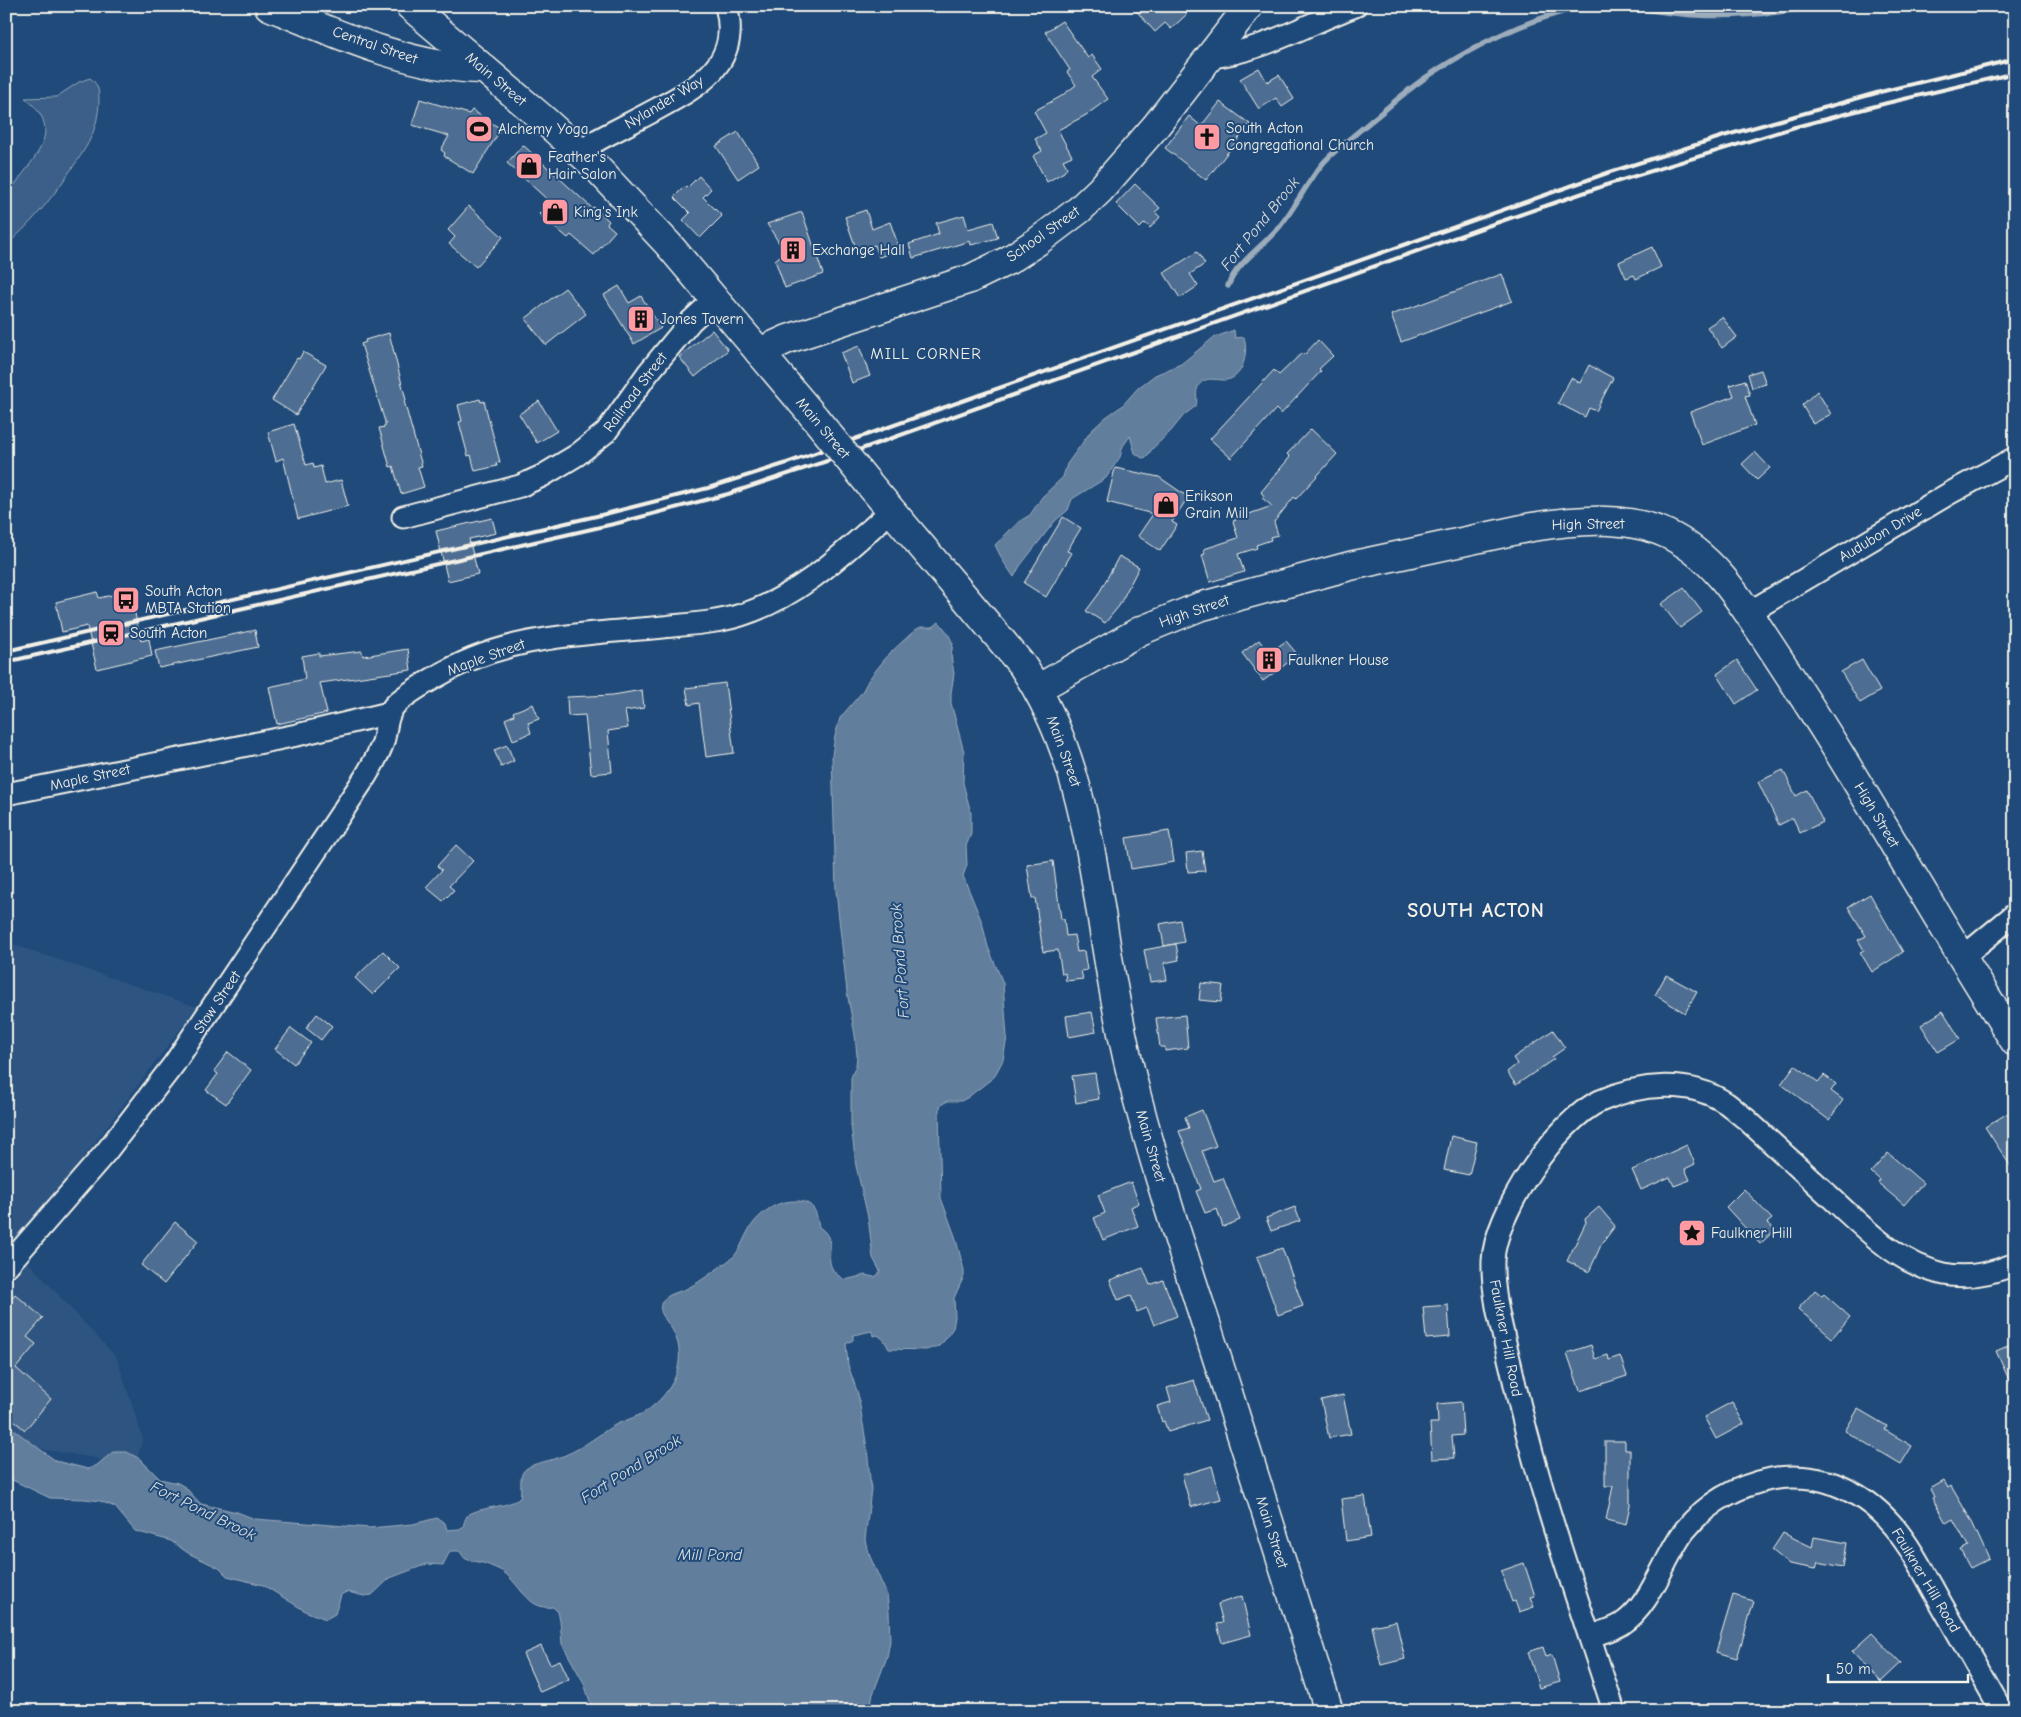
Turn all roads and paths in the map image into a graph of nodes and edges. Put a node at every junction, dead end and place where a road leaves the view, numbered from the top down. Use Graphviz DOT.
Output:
graph roads {
  1 [pos="269,6"];
  2 [pos="410,6"];
  3 [pos="726,6"];
  4 [pos="1249,6"];
  5 [pos="1354,6"];
  6 [pos="1210,57"];
  7 [pos="484,69"];
  8 [pos="581,153"];
  9 [pos="714,299"];
  10 [pos="759,352"];
  11 [pos="2015,458"];
  12 [pos="892,510"];
  13 [pos="403,516"];
  14 [pos="1748,613"];
  15 [pos="1037,689"];
  16 [pos="389,713"];
  17 [pos="6,794"];
  18 [pos="2015,914"];
  19 [pos="1963,957"];
  20 [pos="2015,1042"];
  21 [pos="2015,1264"];
  22 [pos="6,1267"];
  23 [pos="1590,1636"];
  24 [pos="1329,1711"];
  25 [pos="1614,1711"];
  26 [pos="2002,1711"];
  1 -- 7 [label="street, Central Street"];
  2 -- 7 [label="street, Main Street"];
  3 -- 8 [label="street, Nylander Way"];
  4 -- 6 [label="street, School Street"];
  5 -- 6 [label="street"];
  6 -- 10 [label="street, School Street"];
  7 -- 8 [label="street, Main Street"];
  8 -- 9 [label="street, Main Street"];
  9 -- 10 [label="street, Main Street"];
  9 -- 13 [label="street, Railroad Street"];
  10 -- 12 [label="street, Main Street, bridge"];
  11 -- 14 [label="street, Audubon Drive"];
  12 -- 15 [label="street, Main Street"];
  12 -- 16 [label="street, Maple Street"];
  14 -- 15 [label="street, High Street"];
  14 -- 19 [label="street, High Street"];
  15 -- 24 [label="street, Main Street"];
  16 -- 17 [label="street, Maple Street"];
  16 -- 22 [label="street, Stow Street"];
  18 -- 19 [label="street"];
  19 -- 20 [label="street, High Street"];
  21 -- 23 [label="street, Faulkner Hill Road"];
  23 -- 25 [label="street, Faulkner Hill Road"];
  23 -- 26 [label="street, Faulkner Hill Road"];
}
